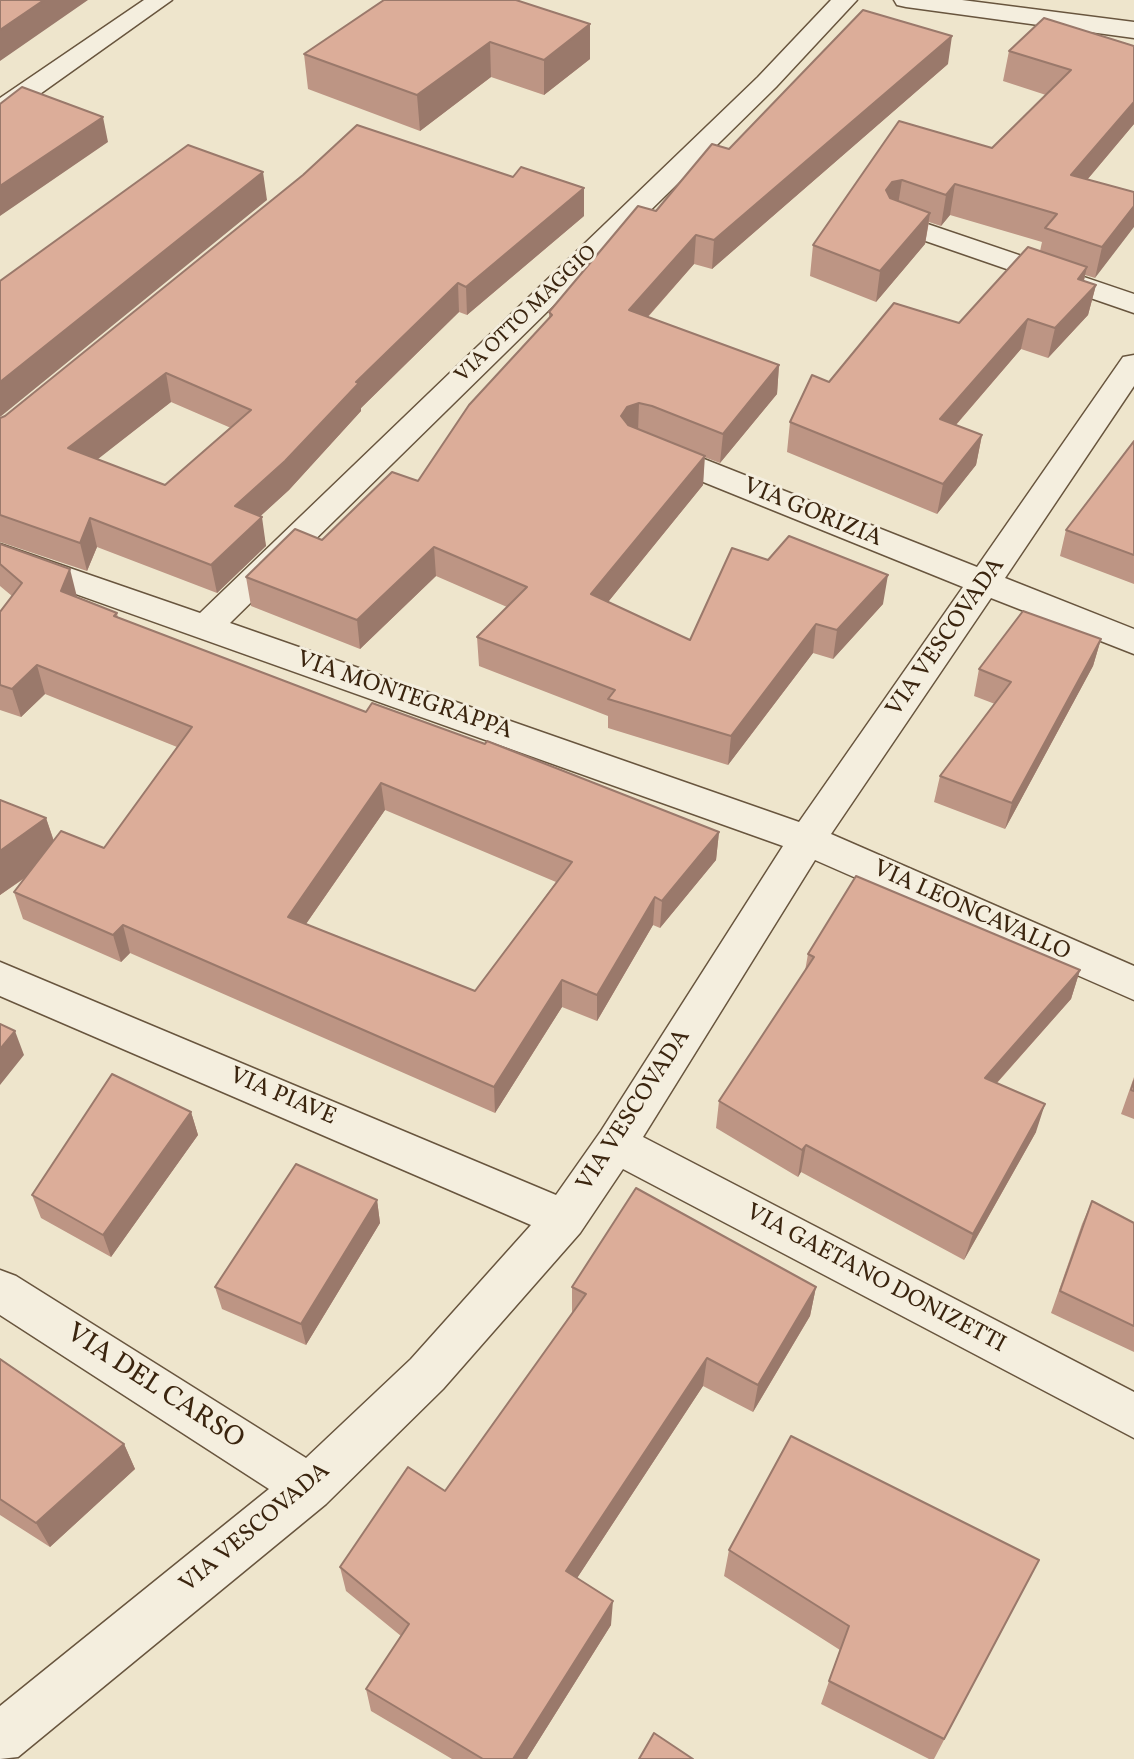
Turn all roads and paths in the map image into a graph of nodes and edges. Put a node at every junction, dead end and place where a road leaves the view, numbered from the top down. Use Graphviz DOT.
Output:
graph roads {
  1 [pos="159,0"];
  2 [pos="845,0"];
  3 [pos="906,0"];
  4 [pos="1134,30"];
  5 [pos="0,110"];
  6 [pos="898,222"];
  7 [pos="1134,304"];
  8 [pos="1134,364"];
  9 [pos="639,445"];
  10 [pos="0,555"];
  11 [pos="986,583"];
  12 [pos="206,627"];
  13 [pos="1134,642"];
  14 [pos="807,840"];
  15 [pos="0,978"];
  16 [pos="1134,984"];
  17 [pos="616,1144"];
  18 [pos="564,1219"];
  19 [pos="0,1290"];
  20 [pos="1134,1416"];
  21 [pos="309,1487"];
  22 [pos="0,1741"];
  23 [pos="9,1759"];
  1 -- 5 [label="street"];
  2 -- 12 [label="street, VIA OTTO MAGGIO"];
  3 -- 4 [label="street"];
  6 -- 7 [label="street"];
  8 -- 11 [label="street, VIA VESCOVADA"];
  9 -- 11 [label="street, VIA GORIZIA"];
  10 -- 12 [label="street, VIA MONTEGRAPPA"];
  11 -- 13 [label="street, VIA GORIZIA"];
  11 -- 14 [label="street, VIA VESCOVADA"];
  12 -- 14 [label="street, VIA MONTEGRAPPA"];
  14 -- 16 [label="street, VIA LEONCAVALLO"];
  14 -- 17 [label="street, VIA VESCOVADA"];
  15 -- 18 [label="street, VIA PIAVE"];
  17 -- 18 [label="street, VIA VESCOVADA"];
  17 -- 20 [label="street, VIA GAETANO DONIZETTI"];
  18 -- 21 [label="street, VIA VESCOVADA"];
  19 -- 21 [label="street, VIA DEL CARSO"];
  21 -- 22 [label="street, VIA VESCOVADA"];
  22 -- 23 [label="street"];
}
